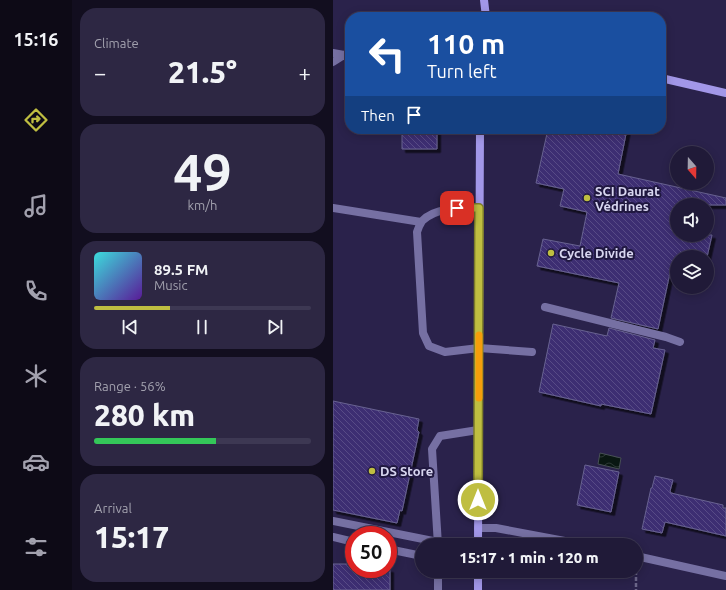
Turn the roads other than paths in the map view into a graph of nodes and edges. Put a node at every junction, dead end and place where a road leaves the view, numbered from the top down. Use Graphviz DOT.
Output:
graph roads {
  1 [pos="484,0"];
  2 [pos="485,12"];
  3 [pos="333,53"];
  4 [pos="345,57"];
  5 [pos="345,59"];
  6 [pos="333,62"];
  7 [pos="666,79"];
  8 [pos="726,92"];
  9 [pos="480,134"];
  10 [pos="333,208"];
  11 [pos="479,208"];
  12 [pos="421,222"];
  13 [pos="545,307"];
  14 [pos="679,342"];
  15 [pos="479,348"];
  16 [pos="531,352"];
  17 [pos="478,430"];
  18 [pos="333,521"];
  19 [pos="478,528"];
  20 [pos="333,537"];
  21 [pos="438,538"];
  22 [pos="478,538"];
  23 [pos="549,538"];
  24 [pos="415,539"];
  25 [pos="345,540"];
  26 [pos="397,551"];
  27 [pos="415,555"];
  28 [pos="643,558"];
  29 [pos="726,576"];
  30 [pos="438,578"];
  31 [pos="478,578"];
  32 [pos="438,590"];
  33 [pos="478,590"];
  1 -- 2 [label="main road"];
  3 -- 4 [label="street"];
  5 -- 6 [label="street"];
  7 -- 8 [label="main road"];
  9 -- 11 [label="main road"];
  10 -- 12 [label="street"];
  11 -- 12 [label="street"];
  11 -- 15 [label="main road"];
  12 -- 15 [label="street"];
  13 -- 14 [label="street"];
  15 -- 16 [label="street"];
  15 -- 17 [label="main road"];
  17 -- 19 [label="main road"];
  17 -- 21 [label="street"];
  18 -- 24 [label="street"];
  19 -- 22 [label="main road"];
  19 -- 23 [label="street"];
  20 -- 25 [label="street"];
  26 -- 27 [label="street"];
  28 -- 29 [label="street"];
  30 -- 32 [label="street"];
  31 -- 33 [label="main road"];
}
